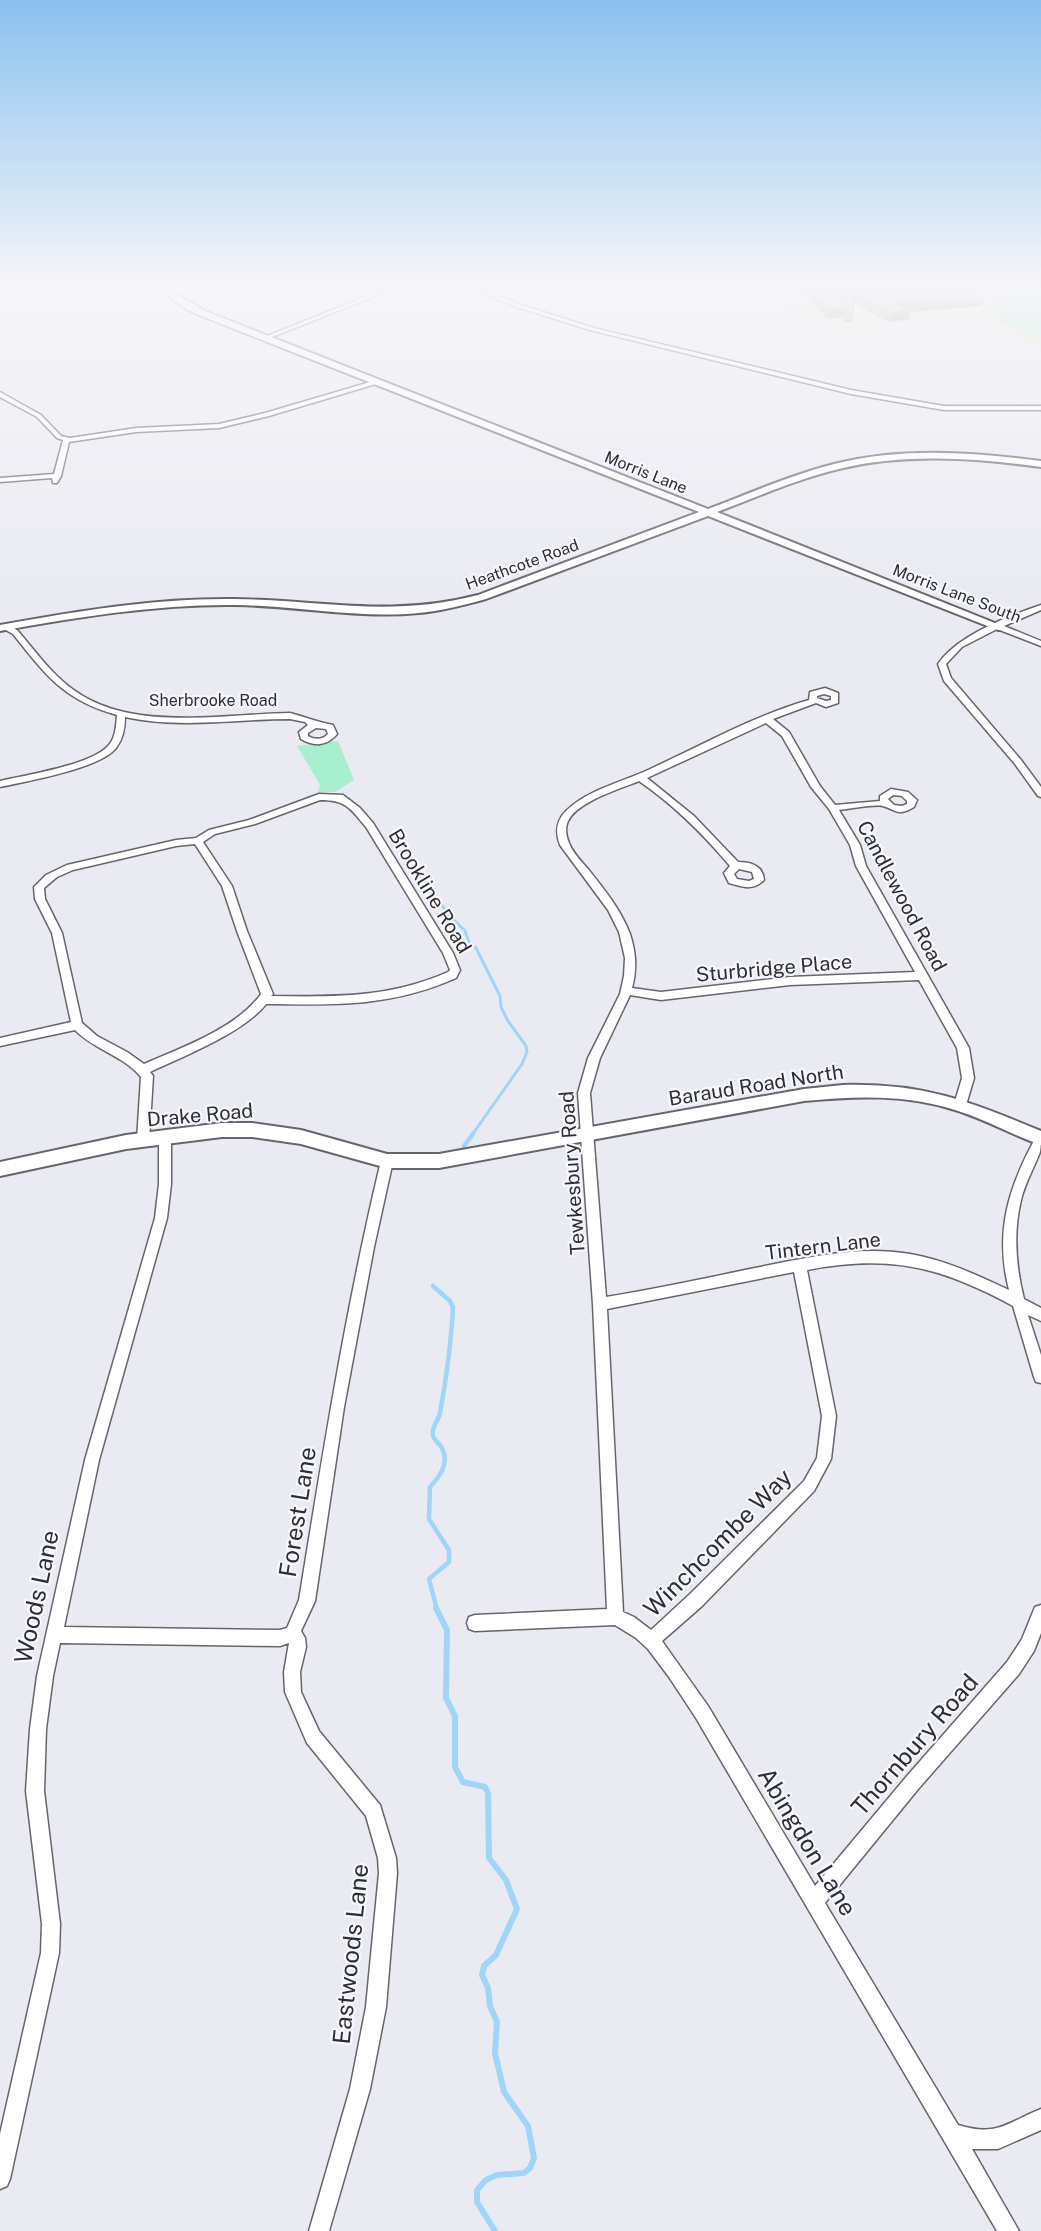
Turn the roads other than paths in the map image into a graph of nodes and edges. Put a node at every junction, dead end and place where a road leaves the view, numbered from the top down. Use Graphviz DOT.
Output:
graph roads {
  1 [pos="351,390"];
  2 [pos="398,390"];
  3 [pos="843,390"];
  4 [pos="0,394"];
  5 [pos="1041,408"];
  6 [pos="66,440"];
  7 [pos="1041,464"];
  8 [pos="58,476"];
  9 [pos="0,480"];
  10 [pos="55,484"];
  11 [pos="709,513"];
  12 [pos="860,573"];
  13 [pos="1041,608"];
  14 [pos="2,627"];
  15 [pos="999,627"];
  16 [pos="1041,644"];
  17 [pos="815,701"];
  18 [pos="121,714"];
  19 [pos="767,719"];
  20 [pos="314,724"];
  21 [pos="639,777"];
  22 [pos="0,784"];
  23 [pos="1041,794"];
  24 [pos="885,803"];
  25 [pos="833,808"];
  26 [pos="198,841"];
  27 [pos="736,866"];
  28 [pos="924,975"];
  29 [pos="628,991"];
  30 [pos="265,1000"];
  31 [pos="77,1025"];
  32 [pos="0,1042"];
  33 [pos="143,1070"];
  34 [pos="960,1105"];
  35 [pos="589,1135"];
  36 [pos="165,1137"];
  37 [pos="1041,1138"];
  38 [pos="143,1140"];
  39 [pos="473,1155"];
  40 [pos="387,1161"];
  41 [pos="0,1169"];
  42 [pos="799,1265"];
  43 [pos="1016,1301"];
  44 [pos="600,1304"];
  45 [pos="1041,1315"];
  46 [pos="1041,1377"];
  47 [pos="1041,1613"];
  48 [pos="615,1617"];
  49 [pos="475,1623"];
  50 [pos="292,1634"];
  51 [pos="54,1635"];
  52 [pos="651,1640"];
  53 [pos="814,1902"];
  54 [pos="1041,2119"];
  55 [pos="951,2133"];
  56 [pos="0,2179"];
  57 [pos="319,2231"];
  58 [pos="1009,2231"];
  1 -- 6 [label="street"];
  2 -- 11 [label="street, Morris Lane"];
  3 -- 5 [label="street"];
  4 -- 6 [label="street"];
  6 -- 8 [label="street"];
  7 -- 11 [label="street, Heathcote Road"];
  8 -- 9 [label="street"];
  8 -- 10 [label="street"];
  11 -- 12 [label="street, Morris Lane"];
  11 -- 14 [label="street, Heathcote Road"];
  12 -- 15 [label="street, Morris Lane South"];
  13 -- 15 [label="street"];
  14 -- 18 [label="street, Sherbrooke Road"];
  15 -- 16 [label="street, Morris Lane South"];
  15 -- 23 [label="street"];
  17 -- 19 [label="street, Tewkesbury Road"];
  18 -- 20 [label="street, Sherbrooke Road"];
  18 -- 22 [label="street"];
  19 -- 21 [label="street, Tewkesbury Road"];
  19 -- 25 [label="street, Candlewood Road"];
  21 -- 27 [label="street"];
  21 -- 29 [label="street, Tewkesbury Road"];
  24 -- 25 [label="street"];
  25 -- 28 [label="street, Candlewood Road"];
  26 -- 30 [label="street"];
  26 -- 30 [label="street, Brookline Road"];
  26 -- 31 [label="street"];
  28 -- 29 [label="street, Sturbridge Place"];
  28 -- 34 [label="street, Candlewood Road"];
  29 -- 35 [label="street, Tewkesbury Road"];
  30 -- 33 [label="street"];
  31 -- 32 [label="street"];
  31 -- 33 [label="street"];
  33 -- 38 [label="street"];
  34 -- 35 [label="street, Baraud Road North"];
  34 -- 37 [label="street, Baraud Road North"];
  35 -- 39 [label="street, Baraud Road North"];
  35 -- 44 [label="street, Tewkesbury Road"];
  36 -- 38 [label="street, Drake Road"];
  36 -- 40 [label="street, Drake Road"];
  36 -- 51 [label="street, Woods Lane"];
  37 -- 43 [label="street"];
  38 -- 41 [label="street, Drake Road"];
  39 -- 40 [label="street, Drake Road"];
  40 -- 50 [label="street, Forest Lane"];
  42 -- 43 [label="street, Tintern Lane"];
  42 -- 44 [label="street, Tintern Lane"];
  42 -- 52 [label="street, Winchcombe Way"];
  43 -- 45 [label="street, Tintern Lane"];
  43 -- 46 [label="street"];
  44 -- 48 [label="street, Tewkesbury Road"];
  47 -- 53 [label="street, Thornbury Road"];
  48 -- 49 [label="street"];
  48 -- 52 [label="street, Abingdon Lane"];
  50 -- 51 [label="street"];
  50 -- 57 [label="street, Eastwoods Lane"];
  51 -- 56 [label="street, Woods Lane"];
  52 -- 53 [label="street, Abingdon Lane"];
  53 -- 55 [label="street, Abingdon Lane"];
  54 -- 55 [label="street"];
  55 -- 58 [label="street, Abingdon Lane"];
}
